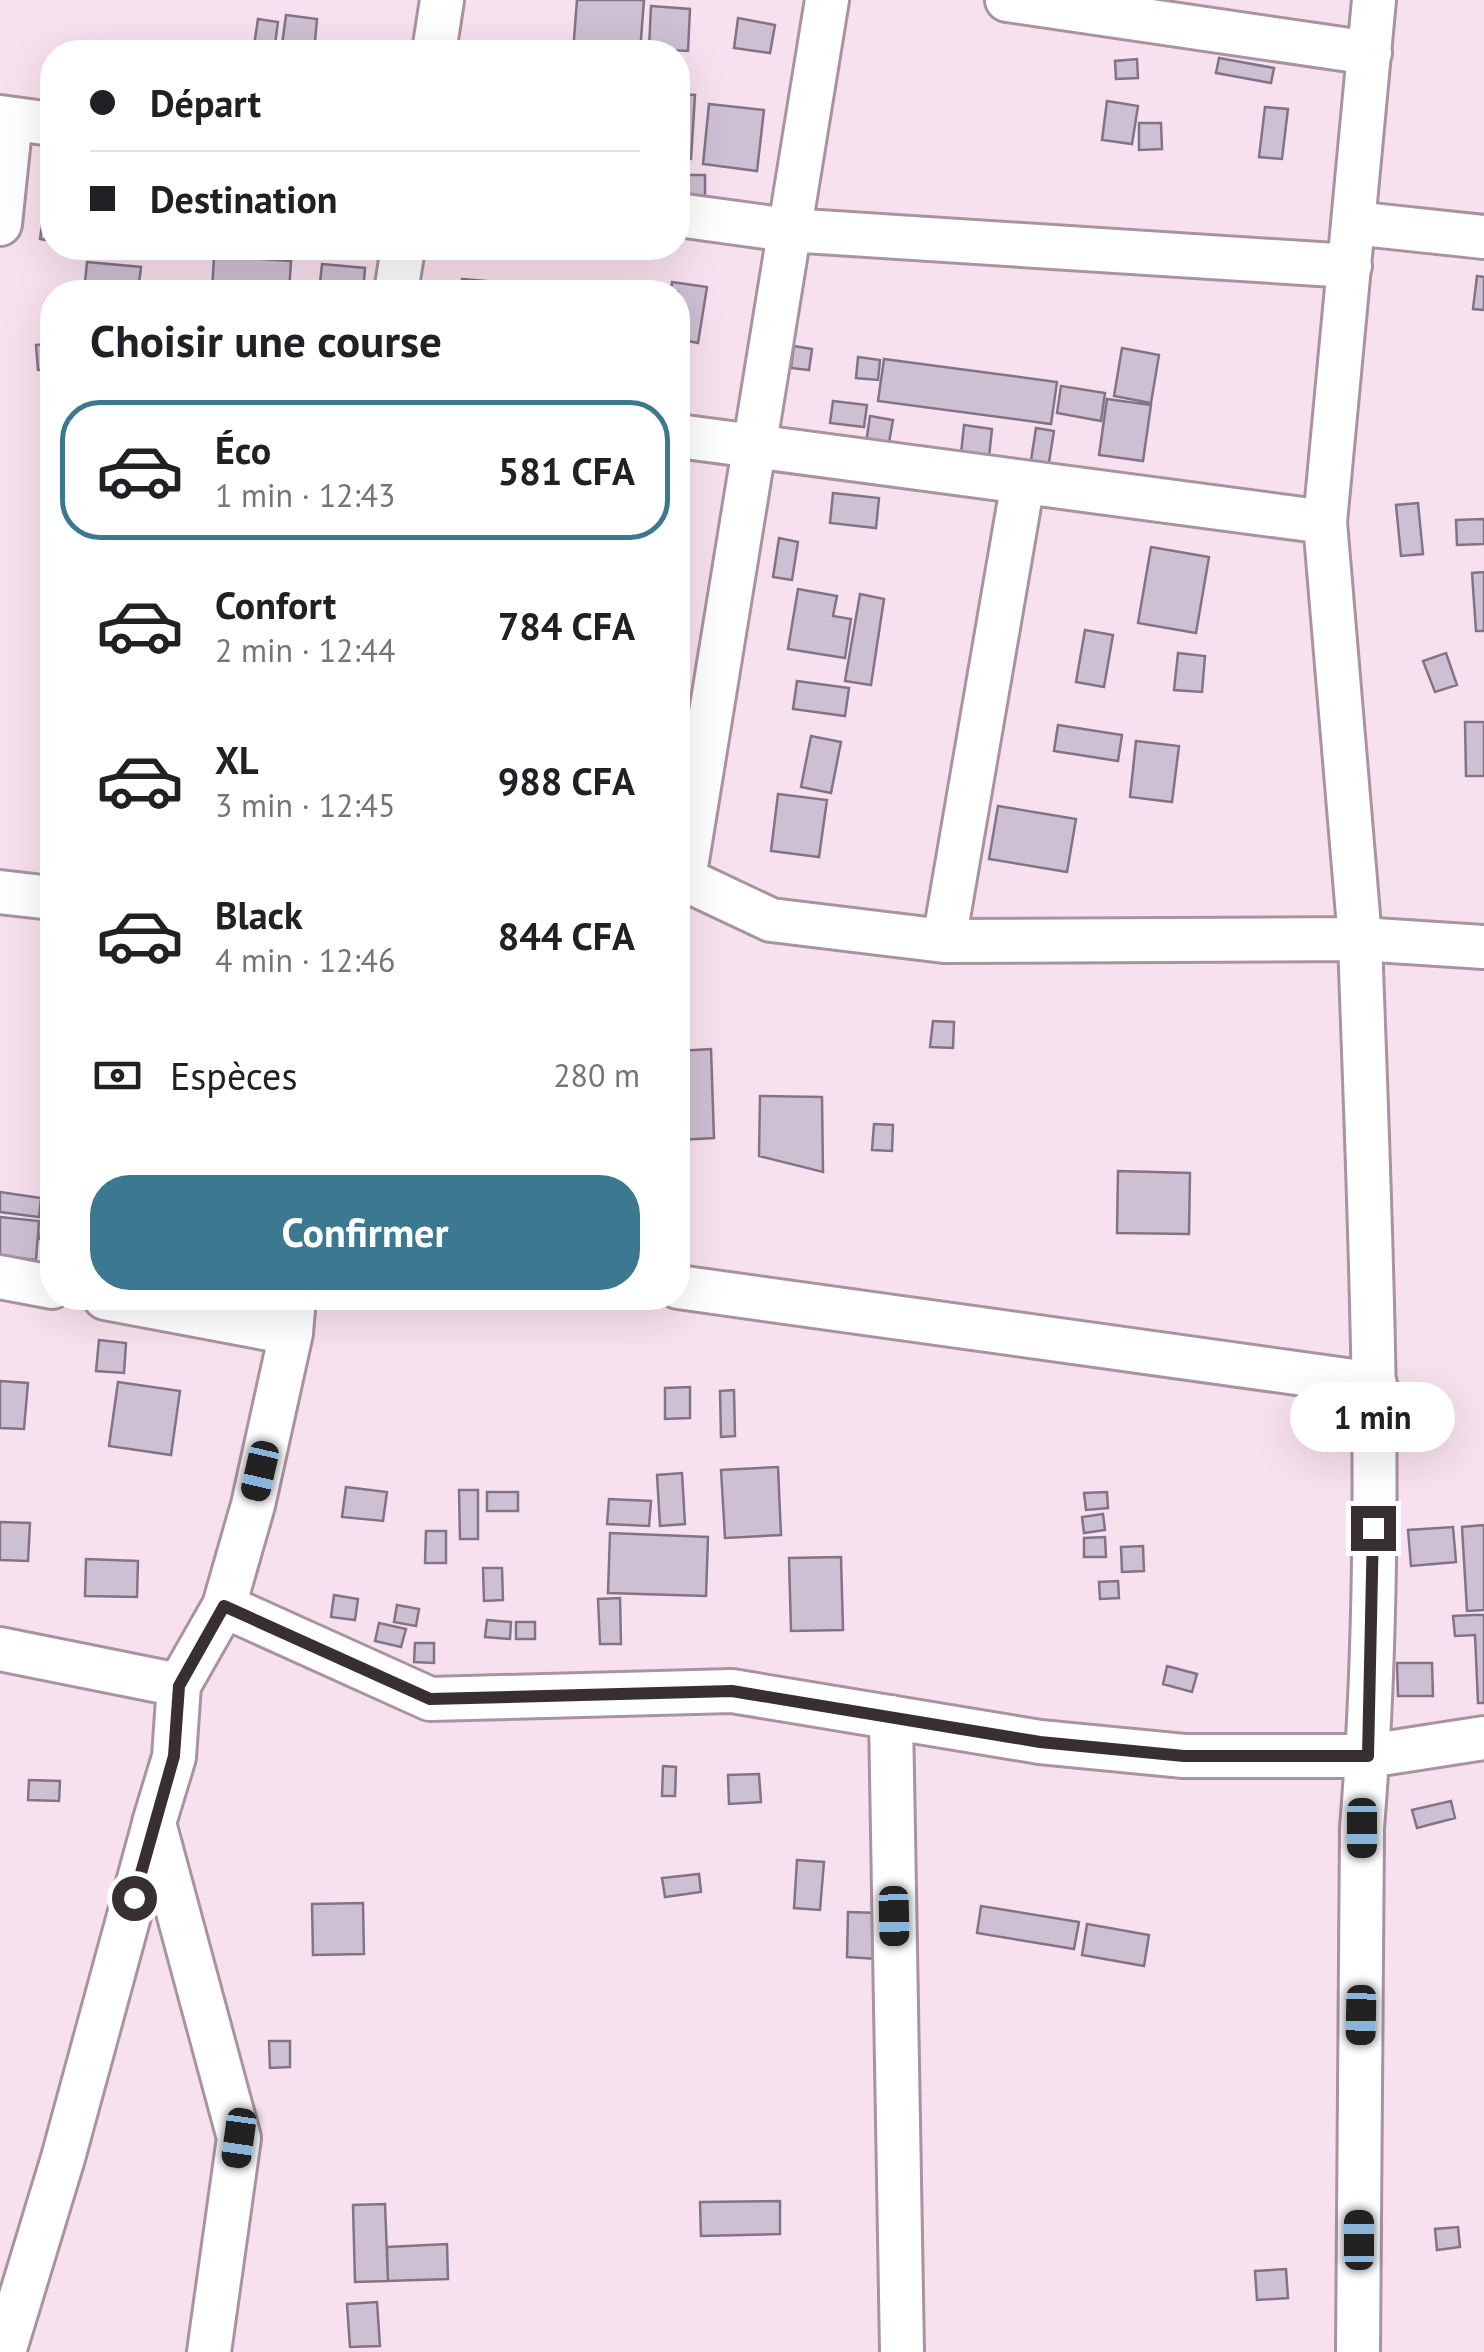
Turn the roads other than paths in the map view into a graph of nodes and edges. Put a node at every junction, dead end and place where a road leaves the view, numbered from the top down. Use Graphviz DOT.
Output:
graph roads {
  1 [pos="442,0"];
  2 [pos="827,0"];
  3 [pos="1007,0"];
  4 [pos="1374,0"];
  5 [pos="436,40"];
  6 [pos="1370,53"];
  7 [pos="21,120"];
  8 [pos="690,217"];
  9 [pos="1353,223"];
  10 [pos="0,224"];
  11 [pos="788,230"];
  12 [pos="1484,237"];
  13 [pos="1350,266"];
  14 [pos="690,438"];
  15 [pos="755,447"];
  16 [pos="1023,482"];
  17 [pos="1325,522"];
  18 [pos="690,826"];
  19 [pos="690,883"];
  20 [pos="0,892"];
  21 [pos="40,897"];
  22 [pos="1360,939"];
  23 [pos="944,941"];
  24 [pos="1484,947"];
  25 [pos="0,1277"];
  26 [pos="40,1285"];
  27 [pos="690,1289"];
  28 [pos="238,1310"];
  29 [pos="293,1315"];
  30 [pos="1375,1384"];
  31 [pos="224,1606"];
  32 [pos="0,1648"];
  33 [pos="179,1686"];
  34 [pos="891,1717"];
  35 [pos="1484,1738"];
  36 [pos="1368,1756"];
  37 [pos="154,1823"];
  38 [pos="4,2352"];
  39 [pos="209,2352"];
  40 [pos="902,2352"];
  41 [pos="1358,2352"];
  1 -- 5 [label="street"];
  2 -- 11 [label="street"];
  3 -- 6 [label="street"];
  4 -- 6 [label="street"];
  6 -- 9 [label="street"];
  7 -- 10 [label="street"];
  8 -- 11 [label="street"];
  9 -- 12 [label="street"];
  9 -- 13 [label="street"];
  11 -- 13 [label="street"];
  11 -- 15 [label="street"];
  13 -- 17 [label="street"];
  14 -- 15 [label="street"];
  15 -- 16 [label="street"];
  15 -- 18 [label="street"];
  16 -- 17 [label="street"];
  16 -- 23 [label="street"];
  17 -- 22 [label="street"];
  19 -- 23 [label="street"];
  20 -- 21 [label="street"];
  22 -- 23 [label="street"];
  22 -- 24 [label="street"];
  22 -- 30 [label="street"];
  25 -- 26 [label="street"];
  27 -- 30 [label="street"];
  28 -- 29 [label="street"];
  29 -- 31 [label="street"];
  30 -- 36 [label="street"];
  31 -- 33 [label="street"];
  31 -- 34 [label="street"];
  32 -- 33 [label="street"];
  33 -- 37 [label="street"];
  34 -- 36 [label="street"];
  34 -- 40 [label="street"];
  35 -- 36 [label="street"];
  36 -- 41 [label="street"];
  37 -- 38 [label="street"];
  37 -- 39 [label="street"];
}
